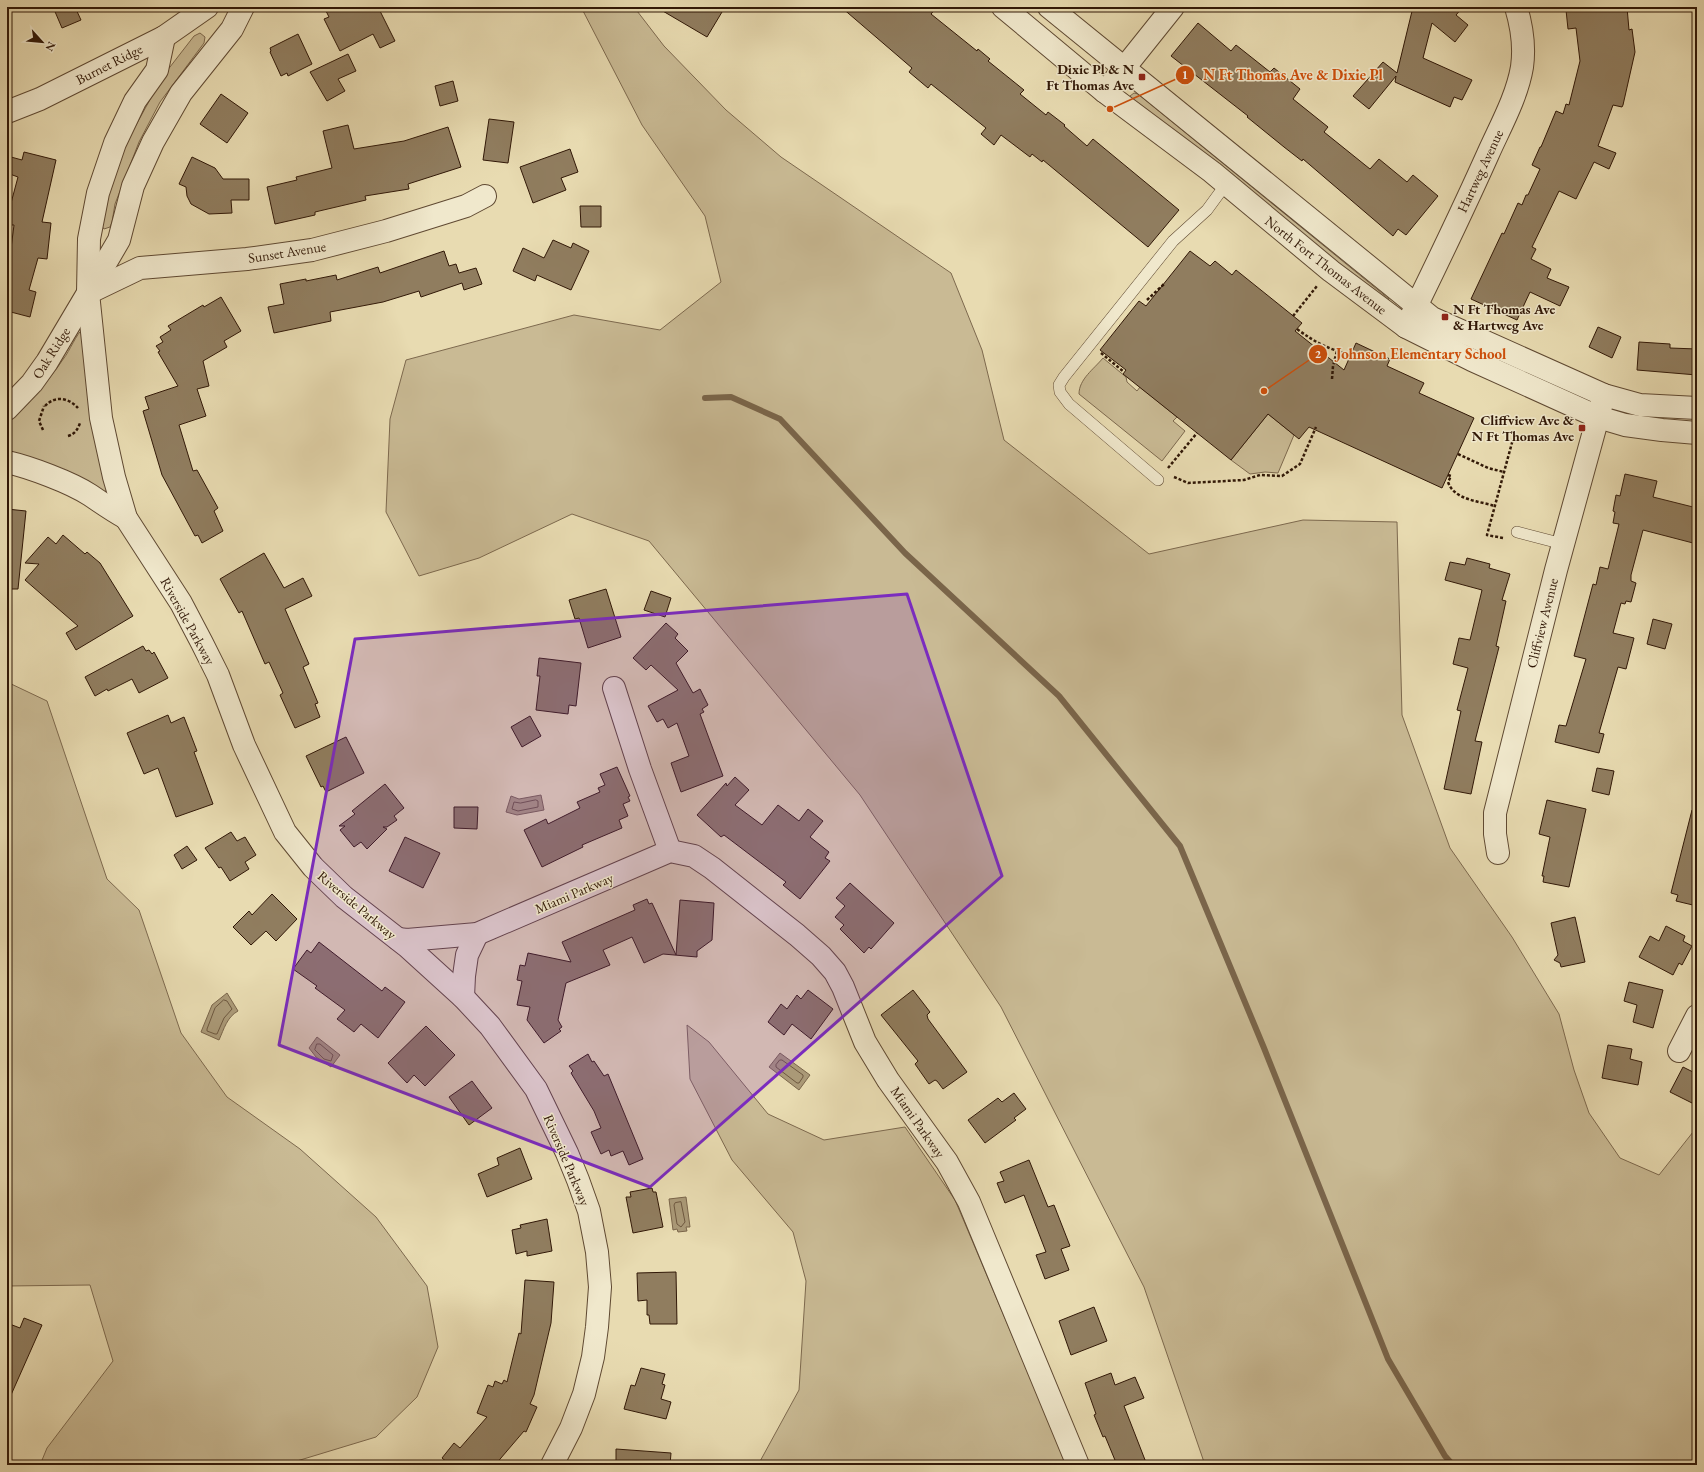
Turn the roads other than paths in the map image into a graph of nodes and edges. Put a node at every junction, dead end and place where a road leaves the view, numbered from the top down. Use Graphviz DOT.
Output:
graph roads {
  1 [pos="207,7"];
  2 [pos="243,7"];
  3 [pos="1003,7"];
  4 [pos="1049,7"];
  5 [pos="1173,7"];
  6 [pos="1516,7"];
  7 [pos="164,37"];
  8 [pos="1123,68"];
  9 [pos="1104,92"];
  10 [pos="7,112"];
  11 [pos="1226,184"];
  12 [pos="485,196"];
  13 [pos="88,293"];
  14 [pos="1416,306"];
  15 [pos="1406,327"];
  16 [pos="1604,395"];
  17 [pos="1697,408"];
  18 [pos="7,409"];
  19 [pos="1598,417"];
  20 [pos="1697,433"];
  21 [pos="7,462"];
  22 [pos="1158,480"];
  23 [pos="126,518"];
  24 [pos="1517,532"];
  25 [pos="1563,544"];
  26 [pos="614,688"];
  27 [pos="670,851"];
  28 [pos="1498,853"];
  29 [pos="477,934"];
  30 [pos="398,939"];
  31 [pos="463,997"];
  32 [pos="1697,1016"];
  33 [pos="1679,1051"];
  34 [pos="571,1428"];
  35 [pos="552,1465"];
  36 [pos="564,1465"];
  37 [pos="1078,1465"];
  1 -- 7 [label="street, Burnet Ridge"];
  2 -- 13 [label="street"];
  3 -- 9 [label="street, North Fort Thomas Avenue"];
  4 -- 8 [label="street, North Fort Thomas Avenue"];
  5 -- 8 [label="street"];
  6 -- 14 [label="street, Hartweg Avenue"];
  7 -- 10 [label="street, Burnet Ridge"];
  7 -- 13 [label="street, Riverside Parkway"];
  8 -- 9 [label="street"];
  8 -- 14 [label="street, North Fort Thomas Avenue"];
  9 -- 11 [label="street, North Fort Thomas Avenue"];
  11 -- 15 [label="street, North Fort Thomas Avenue"];
  11 -- 22 [label="lane"];
  12 -- 13 [label="street, Sunset Avenue"];
  13 -- 18 [label="street, Oak Ridge"];
  13 -- 23 [label="street, Riverside Parkway"];
  14 -- 15 [label="street, Hartweg Avenue"];
  14 -- 16 [label="street, North Fort Thomas Avenue"];
  15 -- 19 [label="street, North Fort Thomas Avenue"];
  16 -- 17 [label="street, North Fort Thomas Avenue"];
  16 -- 19 [label="street, Cliffview Avenue"];
  19 -- 20 [label="street, North Fort Thomas Avenue"];
  19 -- 25 [label="street, Cliffview Avenue"];
  21 -- 23 [label="street"];
  23 -- 30 [label="street, Riverside Parkway"];
  24 -- 25 [label="lane"];
  25 -- 28 [label="street, Cliffview Avenue"];
  26 -- 27 [label="street"];
  27 -- 29 [label="street, Miami Parkway"];
  27 -- 37 [label="street, Miami Parkway"];
  29 -- 30 [label="street, Miami Parkway"];
  29 -- 31 [label="street"];
  30 -- 31 [label="street, Riverside Parkway"];
  31 -- 34 [label="street, Riverside Parkway"];
  32 -- 33 [label="street"];
  34 -- 35 [label="street, Riverside Parkway"];
  34 -- 36 [label="street, Riverside Parkway"];
}
